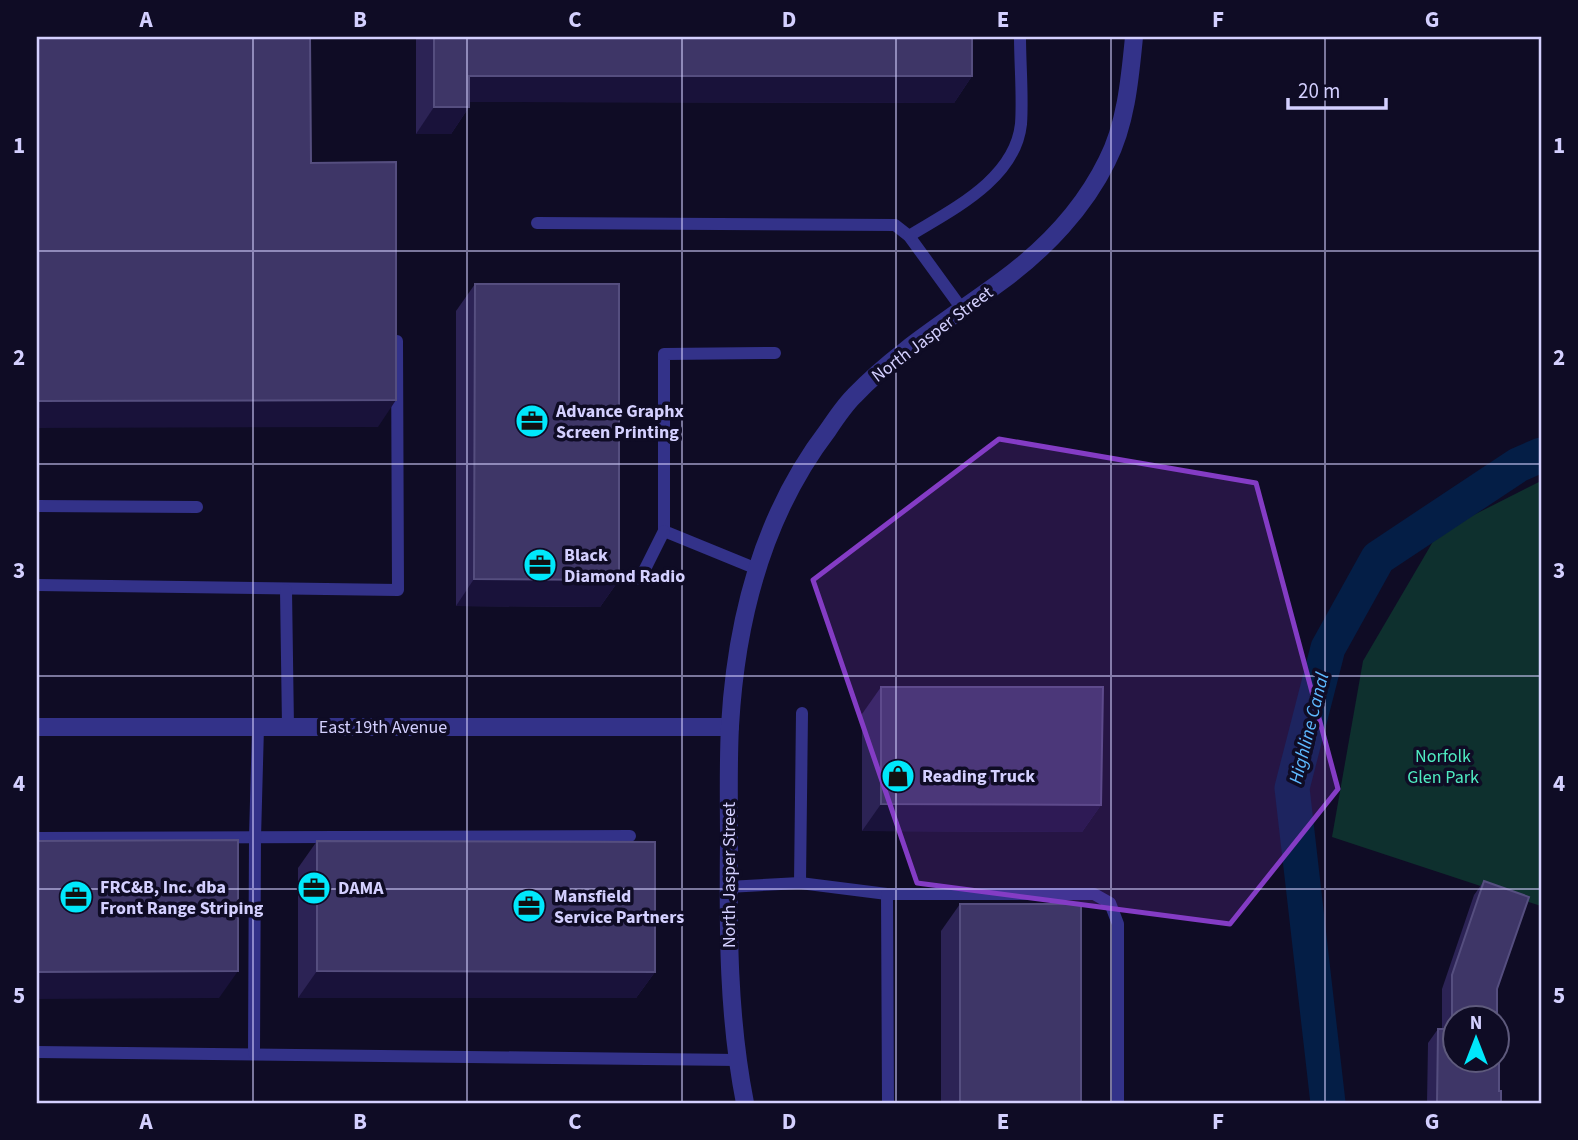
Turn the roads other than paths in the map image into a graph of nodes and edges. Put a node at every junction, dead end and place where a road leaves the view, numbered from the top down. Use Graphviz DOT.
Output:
graph roads {
  1 [pos="1020,37"];
  2 [pos="1134,37"];
  3 [pos="537,223"];
  4 [pos="909,236"];
  5 [pos="962,309"];
  6 [pos="397,341"];
  7 [pos="775,353"];
  8 [pos="37,506"];
  9 [pos="197,507"];
  10 [pos="664,531"];
  11 [pos="757,569"];
  12 [pos="640,579"];
  13 [pos="37,585"];
  14 [pos="286,590"];
  15 [pos="802,713"];
  16 [pos="37,727"];
  17 [pos="258,727"];
  18 [pos="288,727"];
  19 [pos="730,727"];
  20 [pos="631,836"];
  21 [pos="37,838"];
  22 [pos="255,838"];
  23 [pos="800,883"];
  24 [pos="728,887"];
  25 [pos="887,894"];
  26 [pos="37,1052"];
  27 [pos="254,1053"];
  28 [pos="738,1060"];
  29 [pos="745,1103"];
  30 [pos="888,1103"];
  31 [pos="1118,1103"];
  1 -- 4 [label="lane"];
  2 -- 5 [label="street, North Jasper Street"];
  3 -- 4 [label="lane"];
  4 -- 5 [label="lane"];
  5 -- 11 [label="street, North Jasper Street"];
  6 -- 14 [label="lane"];
  7 -- 10 [label="lane"];
  8 -- 9 [label="lane"];
  10 -- 11 [label="lane"];
  10 -- 12 [label="lane"];
  11 -- 19 [label="street, North Jasper Street"];
  13 -- 14 [label="lane"];
  14 -- 18 [label="lane"];
  15 -- 23 [label="lane"];
  16 -- 17 [label="street, East 19th Avenue"];
  17 -- 18 [label="street, East 19th Avenue"];
  17 -- 22 [label="lane"];
  18 -- 19 [label="street, East 19th Avenue"];
  19 -- 24 [label="street, North Jasper Street"];
  20 -- 22 [label="lane"];
  21 -- 22 [label="lane"];
  22 -- 27 [label="lane"];
  23 -- 24 [label="lane"];
  23 -- 25 [label="lane"];
  24 -- 28 [label="street, North Jasper Street"];
  25 -- 30 [label="lane"];
  25 -- 31 [label="lane"];
  26 -- 27 [label="lane"];
  27 -- 28 [label="lane"];
  28 -- 29 [label="street, North Jasper Street"];
}
